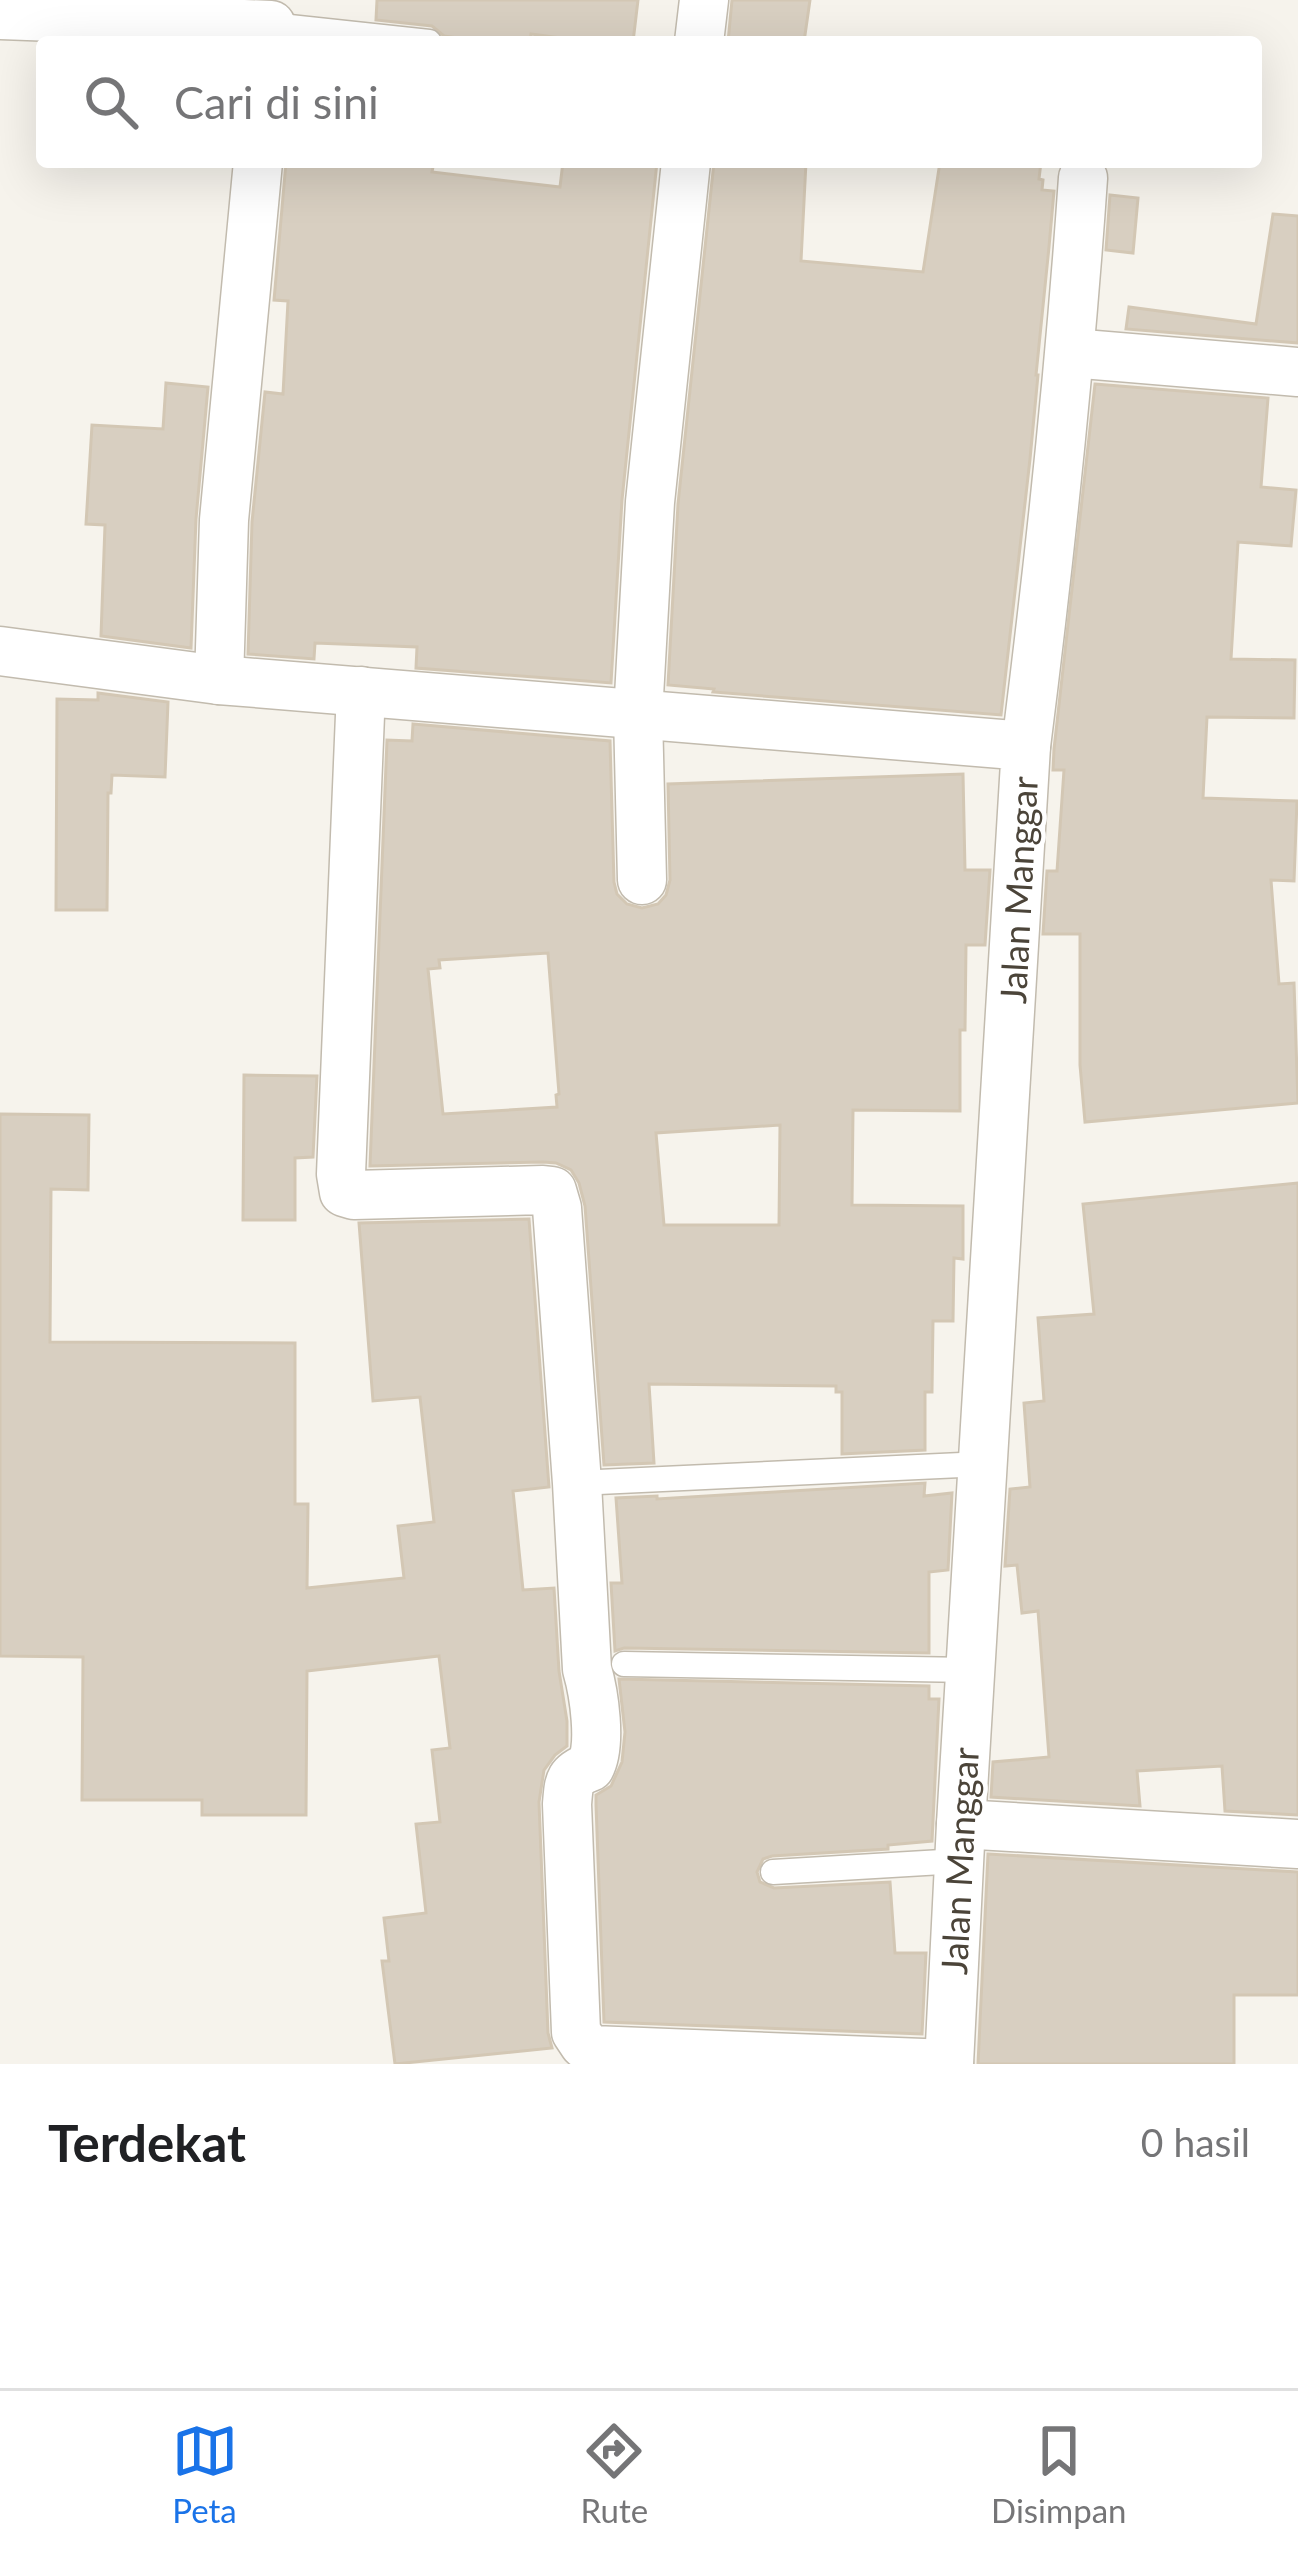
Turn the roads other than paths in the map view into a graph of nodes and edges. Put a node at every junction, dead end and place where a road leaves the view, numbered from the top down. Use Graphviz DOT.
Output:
graph roads {
  1 [pos="704,0"];
  2 [pos="0,15"];
  3 [pos="271,22"];
  4 [pos="382,36"];
  5 [pos="700,36"];
  6 [pos="257,168"];
  7 [pos="685,168"];
  8 [pos="1083,178"];
  9 [pos="1071,353"];
  10 [pos="1298,372"];
  11 [pos="0,651"];
  12 [pos="219,680"];
  13 [pos="361,691"];
  14 [pos="638,714"];
  15 [pos="1026,746"];
  16 [pos="642,880"];
  17 [pos="983,1464"];
  18 [pos="577,1483"];
  19 [pos="624,1664"];
  20 [pos="970,1670"];
  21 [pos="960,1843"];
  22 [pos="1298,1844"];
  23 [pos="773,1872"];
  24 [pos="949,2064"];
  1 -- 5 [label="street"];
  2 -- 3 [label="street"];
  3 -- 4 [label="lane"];
  6 -- 12 [label="street"];
  7 -- 14 [label="street"];
  8 -- 9 [label="street"];
  9 -- 10 [label="street"];
  9 -- 15 [label="street"];
  11 -- 12 [label="street, Jalan Manggar"];
  12 -- 13 [label="street, Jalan Manggar"];
  13 -- 14 [label="street, Jalan Manggar"];
  13 -- 18 [label="street"];
  14 -- 15 [label="street, Jalan Manggar"];
  14 -- 16 [label="street"];
  15 -- 17 [label="street, Jalan Manggar"];
  17 -- 18 [label="lane"];
  17 -- 20 [label="street, Jalan Manggar"];
  18 -- 24 [label="street"];
  19 -- 20 [label="lane"];
  20 -- 21 [label="street, Jalan Manggar"];
  21 -- 22 [label="street"];
  21 -- 23 [label="lane"];
  21 -- 24 [label="street, Jalan Manggar"];
}
